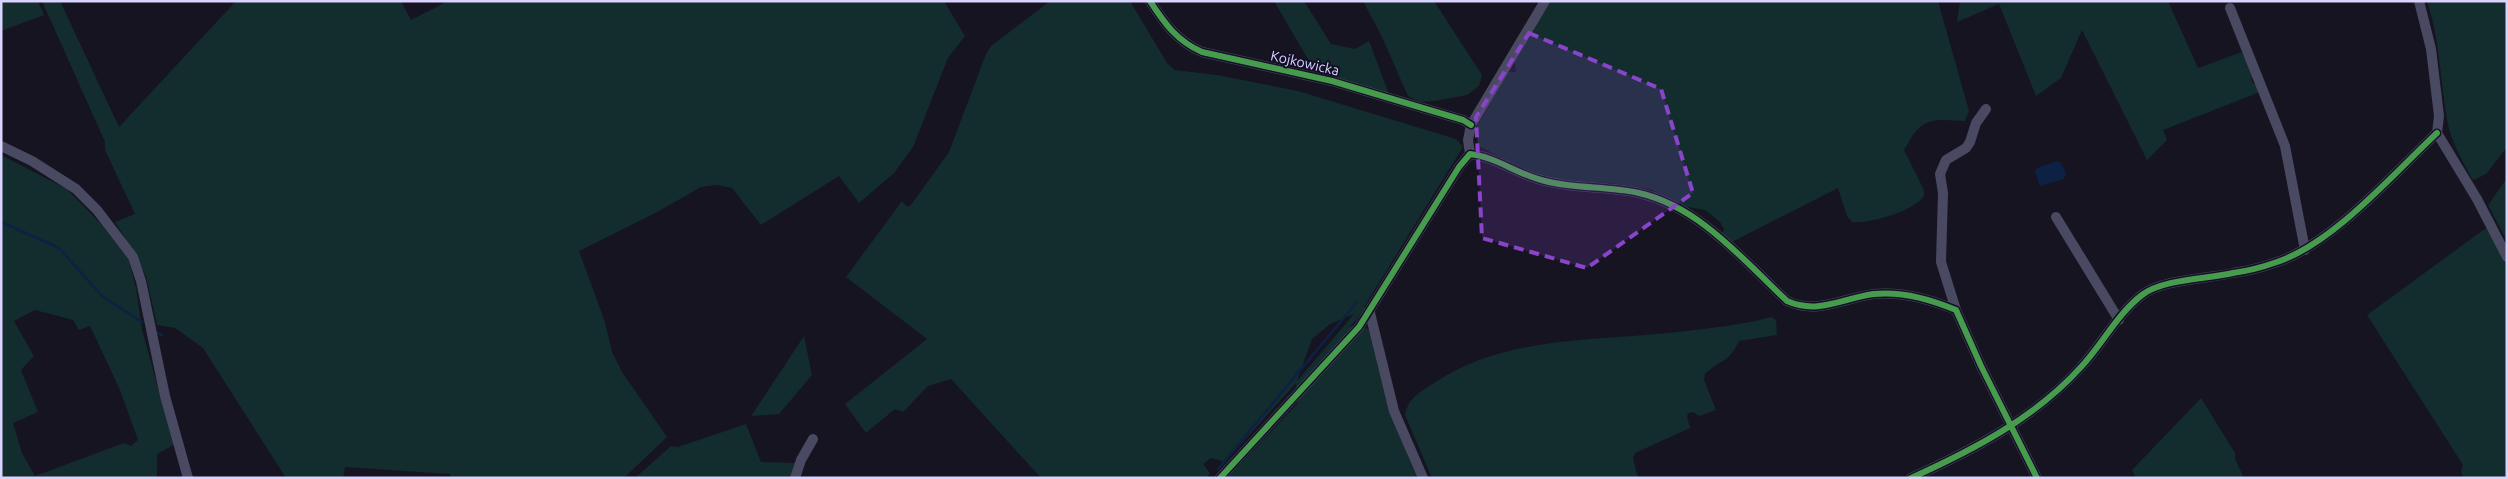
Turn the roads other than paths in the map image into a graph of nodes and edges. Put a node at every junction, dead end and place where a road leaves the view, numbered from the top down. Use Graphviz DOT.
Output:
graph roads {
  1 [pos="1150,1"];
  2 [pos="1545,1"];
  3 [pos="2419,1"];
  4 [pos="2230,8"];
  5 [pos="1986,109"];
  6 [pos="1471,126"];
  7 [pos="2437,133"];
  8 [pos="1,146"];
  9 [pos="1470,154"];
  10 [pos="2056,217"];
  11 [pos="2305,250"];
  12 [pos="2507,257"];
  13 [pos="1956,310"];
  14 [pos="1370,313"];
  15 [pos="2119,320"];
  16 [pos="2012,427"];
  17 [pos="814,439"];
  18 [pos="188,478"];
  19 [pos="795,478"];
  20 [pos="1220,478"];
  21 [pos="1423,478"];
  22 [pos="1911,478"];
  23 [pos="2037,478"];
  1 -- 6 [label="street, Kojkowicka"];
  2 -- 6 [label="street"];
  3 -- 7 [label="street"];
  4 -- 11 [label="street"];
  5 -- 13 [label="street"];
  6 -- 9 [label="street"];
  7 -- 11 [label="street"];
  7 -- 12 [label="street"];
  8 -- 18 [label="street"];
  9 -- 13 [label="street"];
  9 -- 14 [label="street"];
  10 -- 15 [label="street"];
  11 -- 15 [label="street"];
  13 -- 16 [label="street"];
  14 -- 20 [label="street"];
  14 -- 21 [label="street"];
  15 -- 16 [label="street"];
  16 -- 22 [label="street"];
  16 -- 23 [label="street"];
  17 -- 19 [label="street"];
}
